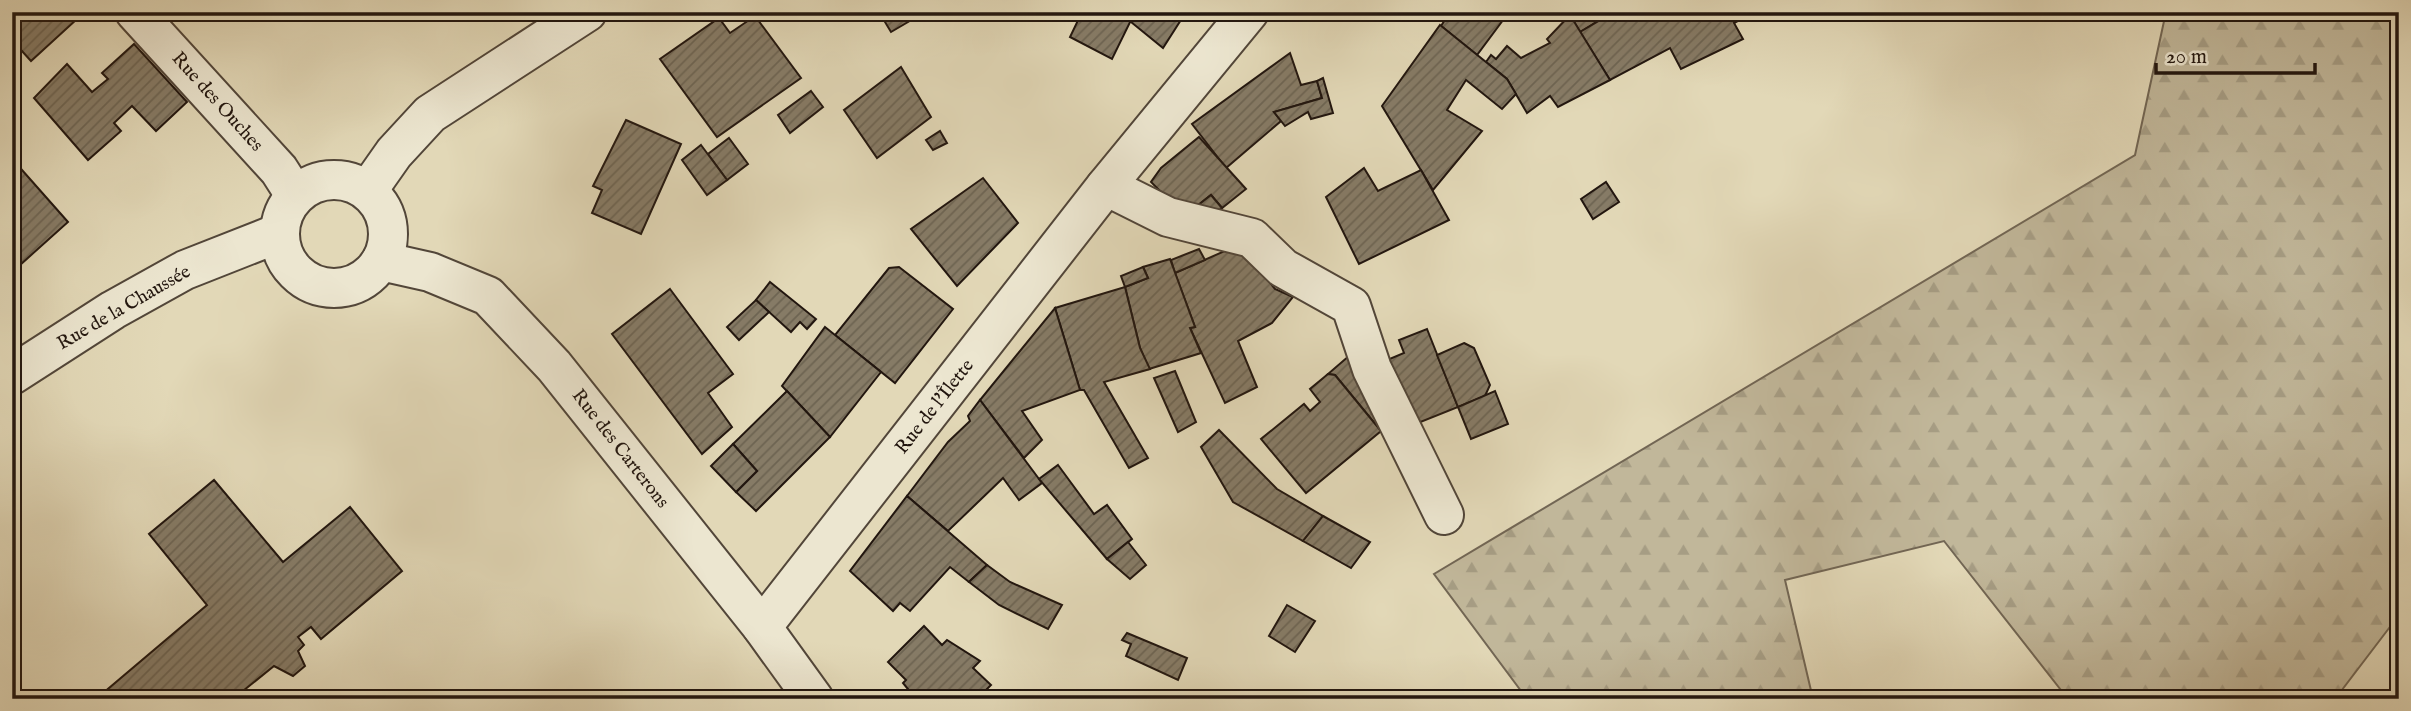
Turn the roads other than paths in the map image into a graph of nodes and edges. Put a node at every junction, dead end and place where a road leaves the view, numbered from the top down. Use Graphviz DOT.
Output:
graph roads {
  1 [pos="135,12"];
  2 [pos="587,12"];
  3 [pos="1249,12"];
  4 [pos="1106,186"];
  5 [pos="368,190"];
  6 [pos="295,195"];
  7 [pos="279,233"];
  8 [pos="381,261"];
  9 [pos="12,375"];
  10 [pos="1444,515"];
  11 [pos="762,627"];
  12 [pos="814,699"];
  1 -- 6 [label="street, Rue des Ouches"];
  2 -- 5 [label="street"];
  3 -- 4 [label="street, Rue de l'Îlette"];
  4 -- 10 [label="street"];
  4 -- 11 [label="street, Rue de l'Îlette"];
  5 -- 6 [label="street"];
  5 -- 8 [label="street"];
  6 -- 7 [label="street"];
  7 -- 8 [label="street"];
  7 -- 9 [label="street, Rue de la Chaussée"];
  8 -- 11 [label="street, Rue des Carterons"];
  11 -- 12 [label="street, Rue des Carterons"];
}
